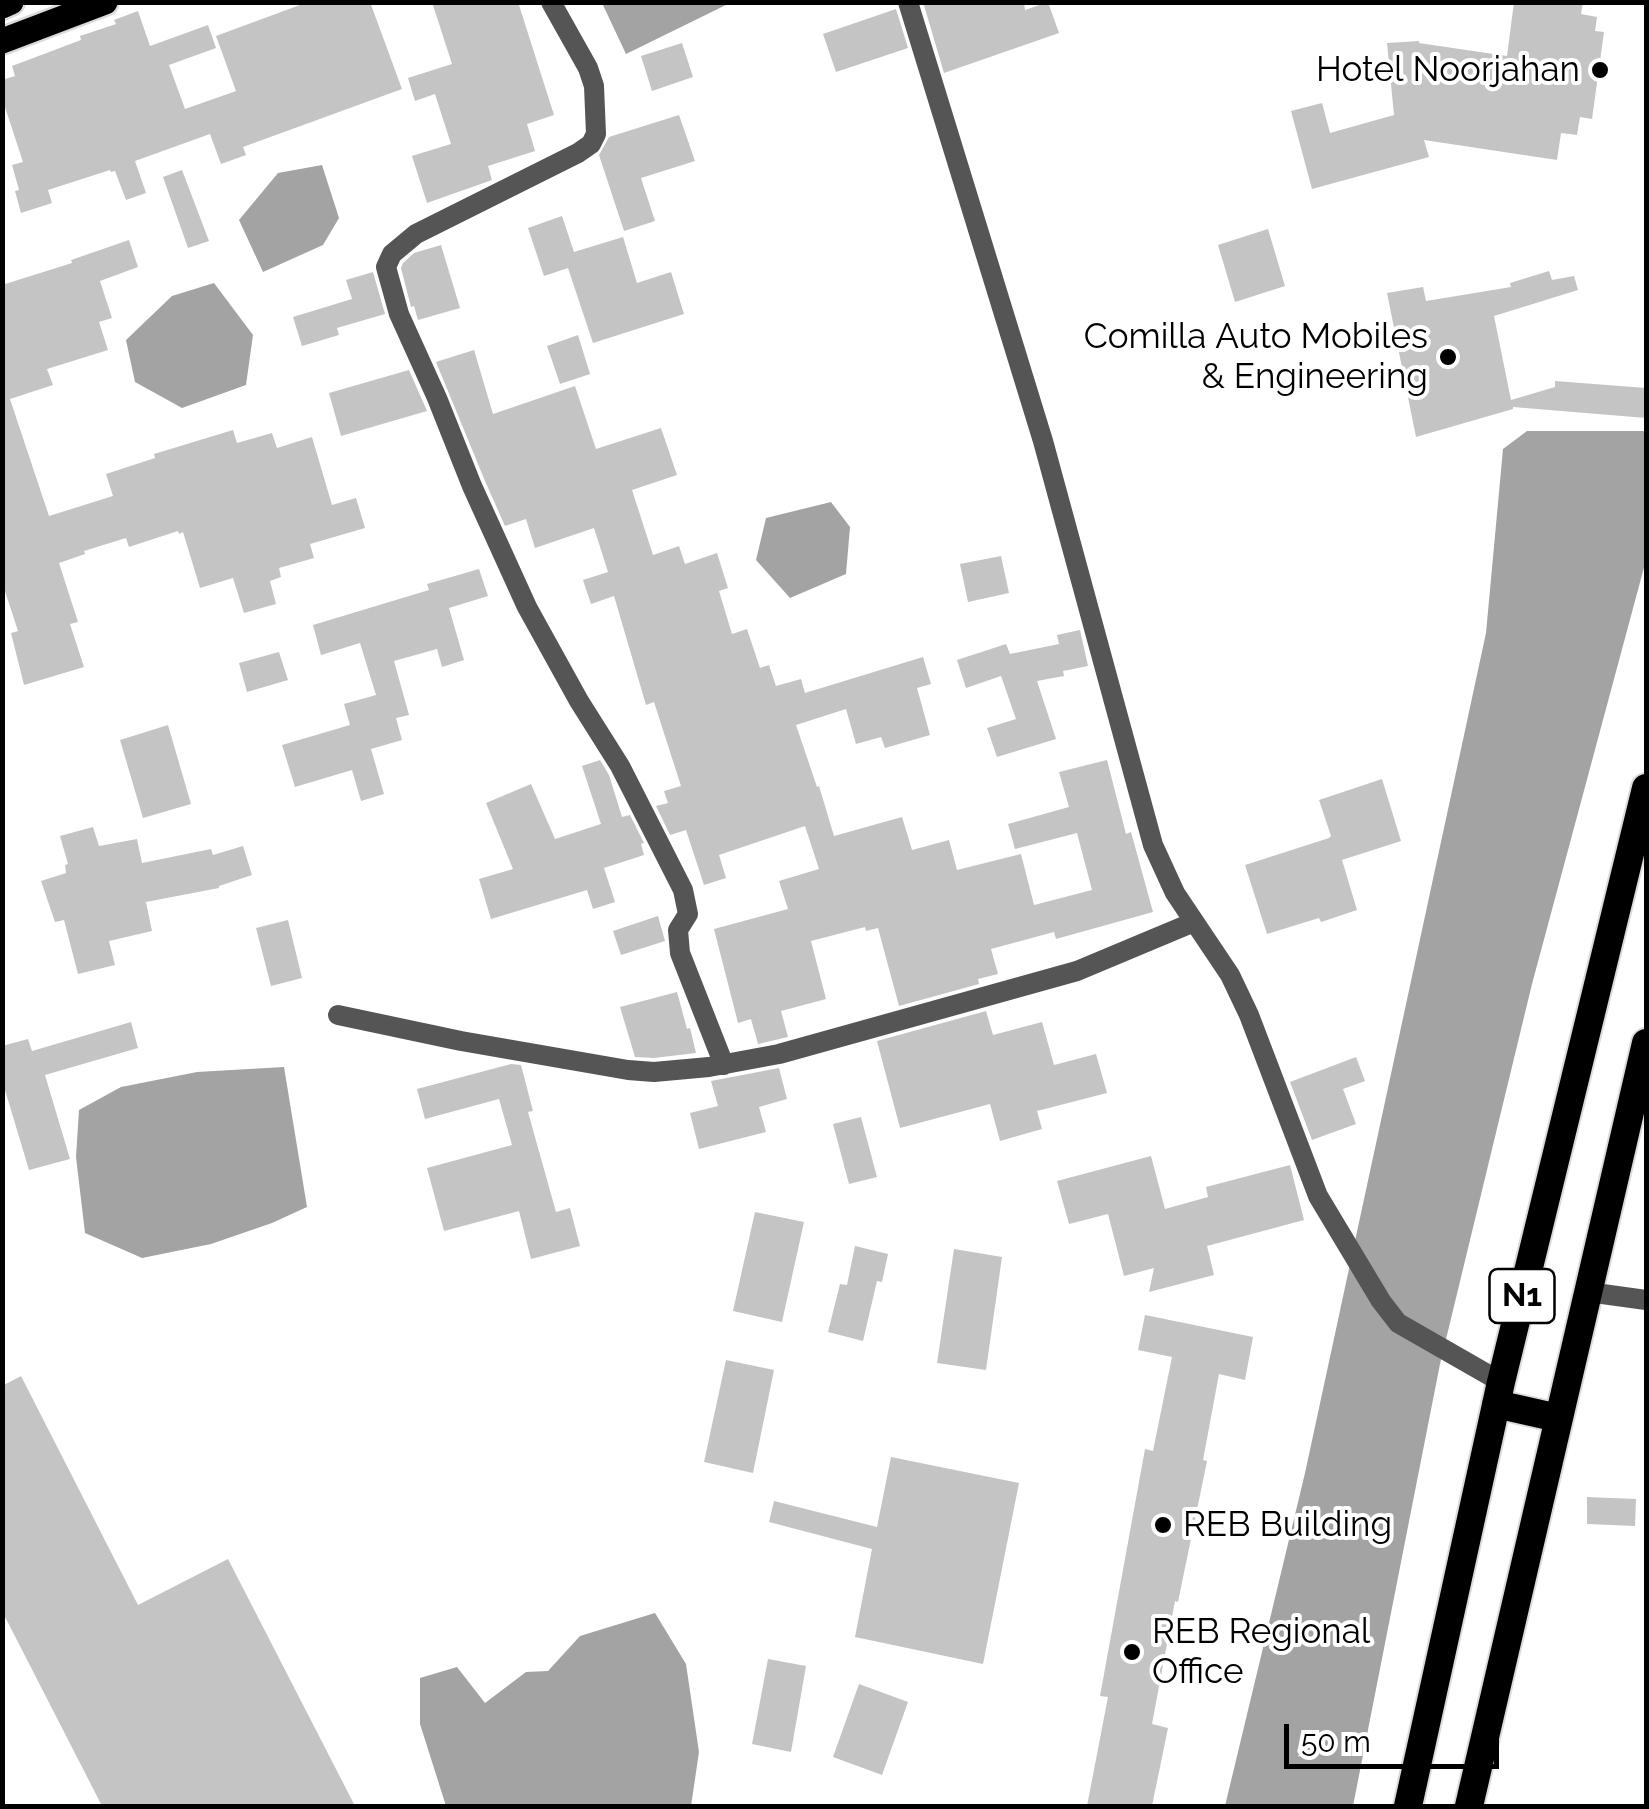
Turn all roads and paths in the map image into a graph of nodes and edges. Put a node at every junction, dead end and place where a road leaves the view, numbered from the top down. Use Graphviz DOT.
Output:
graph roads {
  1 [pos="12,2"];
  2 [pos="105,2"];
  3 [pos="551,2"];
  4 [pos="908,2"];
  5 [pos="2,6"];
  6 [pos="2,41"];
  7 [pos="1646,788"];
  8 [pos="1194,922"];
  9 [pos="338,1016"];
  10 [pos="1646,1043"];
  11 [pos="724,1065"];
  12 [pos="1588,1292"];
  13 [pos="1646,1300"];
  14 [pos="1499,1393"];
  15 [pos="1558,1418"];
  16 [pos="1408,1806"];
  17 [pos="1468,1806"];
  1 -- 5 [label="main road"];
  2 -- 6 [label="main road"];
  3 -- 11 [label="street"];
  4 -- 8 [label="street"];
  7 -- 14 [label="highway, N1"];
  8 -- 11 [label="street"];
  8 -- 14 [label="street"];
  9 -- 11 [label="street"];
  10 -- 12 [label="highway, N1"];
  12 -- 13 [label="street"];
  12 -- 15 [label="highway, N1"];
  14 -- 15 [label="highway"];
  14 -- 16 [label="highway, N1"];
  15 -- 17 [label="highway, N1"];
}
